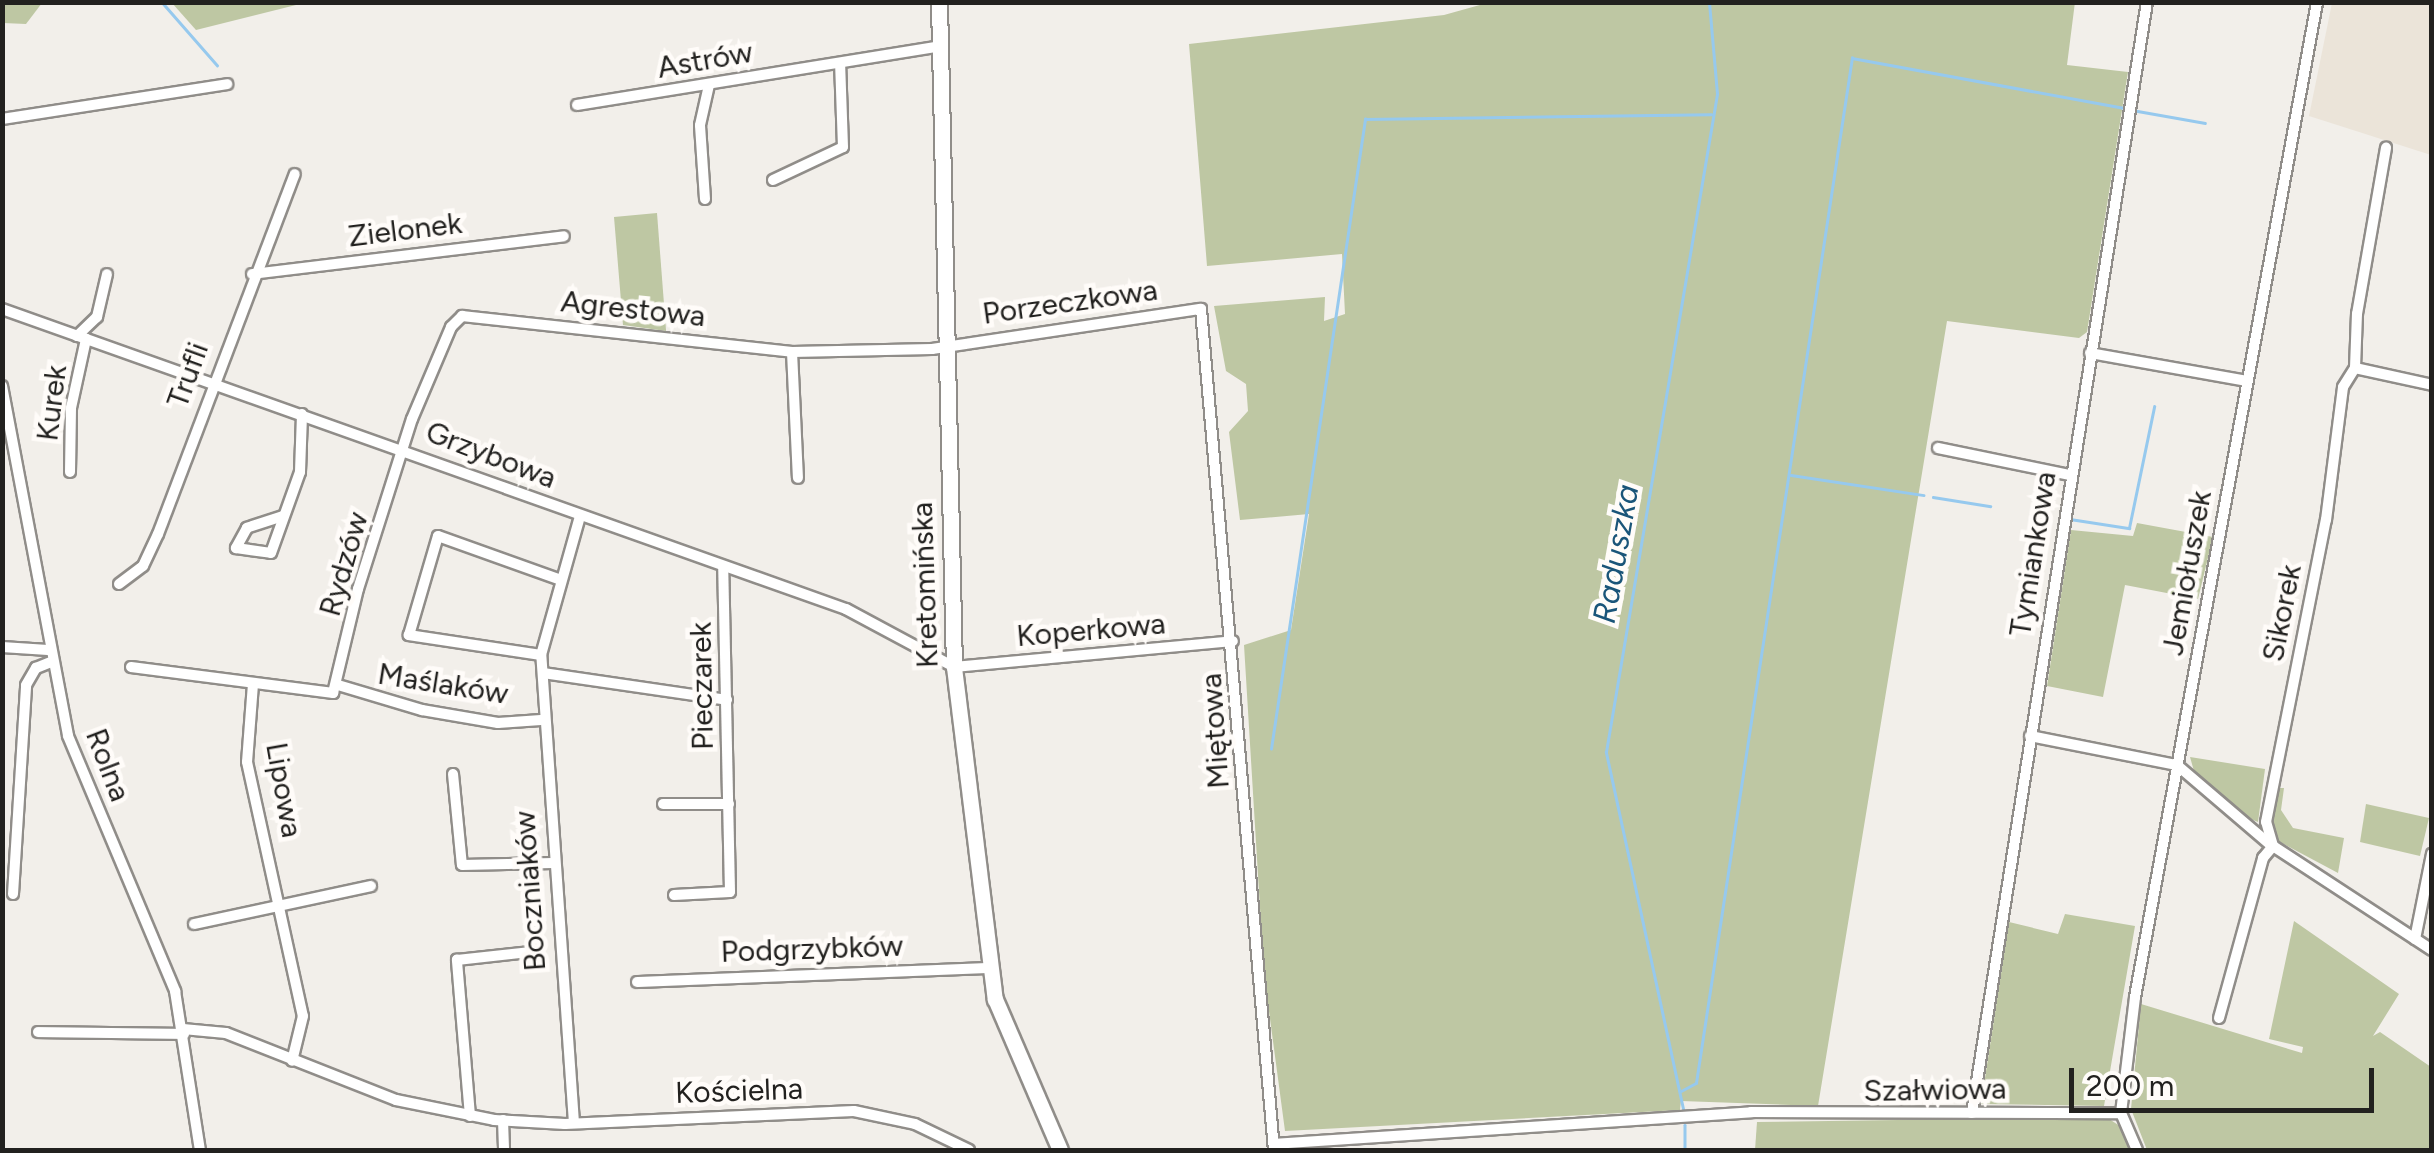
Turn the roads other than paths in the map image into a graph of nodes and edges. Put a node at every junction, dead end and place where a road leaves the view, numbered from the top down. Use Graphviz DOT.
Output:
graph roads {
  1 [pos="939,2"];
  2 [pos="2147,2"];
  3 [pos="2317,2"];
  4 [pos="941,46"];
  5 [pos="840,63"];
  6 [pos="227,84"];
  7 [pos="709,85"];
  8 [pos="577,105"];
  9 [pos="2,119"];
  10 [pos="2386,148"];
  11 [pos="295,174"];
  12 [pos="773,180"];
  13 [pos="706,199"];
  14 [pos="564,236"];
  15 [pos="107,274"];
  16 [pos="252,274"];
  17 [pos="1201,308"];
  18 [pos="2,309"];
  19 [pos="98,317"];
  20 [pos="81,338"];
  21 [pos="945,345"];
  22 [pos="105,346"];
  23 [pos="792,352"];
  24 [pos="2090,353"];
  25 [pos="2355,368"];
  26 [pos="2248,380"];
  27 [pos="212,381"];
  28 [pos="2432,385"];
  29 [pos="2,386"];
  30 [pos="302,414"];
  31 [pos="1938,448"];
  32 [pos="406,450"];
  33 [pos="70,472"];
  34 [pos="2070,476"];
  35 [pos="798,478"];
  36 [pos="283,516"];
  37 [pos="580,516"];
  38 [pos="724,566"];
  39 [pos="558,579"];
  40 [pos="119,584"];
  41 [pos="1233,641"];
  42 [pos="2,647"];
  43 [pos="541,655"];
  44 [pos="49,656"];
  45 [pos="954,667"];
  46 [pos="132,668"];
  47 [pos="543,673"];
  48 [pos="253,684"];
  49 [pos="336,689"];
  50 [pos="726,700"];
  51 [pos="542,720"];
  52 [pos="2030,736"];
  53 [pos="2177,765"];
  54 [pos="453,774"];
  55 [pos="663,804"];
  56 [pos="729,804"];
  57 [pos="2273,846"];
  58 [pos="2432,854"];
  59 [pos="552,863"];
  60 [pos="371,886"];
  61 [pos="13,894"];
  62 [pos="674,895"];
  63 [pos="280,904"];
  64 [pos="194,924"];
  65 [pos="2415,940"];
  66 [pos="2432,950"];
  67 [pos="529,952"];
  68 [pos="989,968"];
  69 [pos="637,982"];
  70 [pos="2219,1018"];
  71 [pos="38,1032"];
  72 [pos="184,1032"];
  73 [pos="292,1060"];
  74 [pos="1972,1113"];
  75 [pos="2121,1114"];
  76 [pos="470,1116"];
  77 [pos="503,1120"];
  78 [pos="574,1123"];
  79 [pos="1274,1147"];
  80 [pos="200,1150"];
  81 [pos="504,1150"];
  82 [pos="969,1150"];
  83 [pos="1055,1150"];
  84 [pos="2137,1150"];
  1 -- 4 [label="street, Kretomińska"];
  2 -- 24 [label="street, Tymiankowa"];
  3 -- 26 [label="street, Jemiołuszek"];
  4 -- 5 [label="street, Astrów"];
  4 -- 21 [label="street, Kretomińska"];
  5 -- 7 [label="street, Astrów"];
  5 -- 12 [label="street"];
  6 -- 9 [label="street"];
  7 -- 8 [label="street, Astrów"];
  7 -- 13 [label="street"];
  10 -- 25 [label="street"];
  11 -- 16 [label="street, Trufli"];
  14 -- 16 [label="street, Zielonek"];
  15 -- 19 [label="street, Kurek"];
  16 -- 27 [label="street, Trufli"];
  17 -- 21 [label="street, Porzeczkowa"];
  17 -- 41 [label="street, Miętowa"];
  18 -- 20 [label="street, Grzybowa"];
  19 -- 20 [label="street, Kurek"];
  19 -- 22 [label="street, Kurek"];
  20 -- 22 [label="street, Grzybowa"];
  20 -- 33 [label="street, Kurek"];
  21 -- 23 [label="street, Agrestowa"];
  21 -- 45 [label="street, Kretomińska"];
  22 -- 27 [label="street, Grzybowa"];
  23 -- 32 [label="street, Agrestowa"];
  23 -- 35 [label="street"];
  24 -- 26 [label="street"];
  24 -- 34 [label="street, Tymiankowa"];
  25 -- 28 [label="street"];
  25 -- 57 [label="street, Sikorek"];
  26 -- 53 [label="street, Jemiołuszek"];
  27 -- 30 [label="street, Grzybowa"];
  27 -- 40 [label="street, Trufli"];
  29 -- 44 [label="street, Rolna"];
  30 -- 32 [label="street, Grzybowa"];
  30 -- 36 [label="street"];
  31 -- 34 [label="street"];
  32 -- 37 [label="street, Grzybowa"];
  32 -- 49 [label="street, Rydzów"];
  34 -- 52 [label="street, Tymiankowa"];
  36 -- 36 [label="street"];
  37 -- 38 [label="street, Grzybowa"];
  37 -- 39 [label="street, Boczniaków"];
  38 -- 45 [label="street, Grzybowa"];
  38 -- 50 [label="street, Pieczarek"];
  39 -- 43 [label="street, Boczniaków"];
  39 -- 43 [label="street"];
  41 -- 45 [label="street, Koperkowa"];
  41 -- 79 [label="street, Miętowa"];
  42 -- 44 [label="street"];
  43 -- 47 [label="street, Boczniaków"];
  44 -- 61 [label="street"];
  44 -- 72 [label="street, Rolna"];
  45 -- 68 [label="street, Kretomińska"];
  46 -- 48 [label="street, Maślaków"];
  47 -- 50 [label="street"];
  47 -- 51 [label="street, Boczniaków"];
  48 -- 49 [label="street, Maślaków"];
  48 -- 63 [label="street, Lipowa"];
  49 -- 51 [label="street, Maślaków"];
  50 -- 56 [label="street, Pieczarek"];
  51 -- 59 [label="street, Boczniaków"];
  52 -- 53 [label="street"];
  52 -- 74 [label="street, Tymiankowa"];
  53 -- 57 [label="street"];
  53 -- 75 [label="street, Jemiołuszek"];
  54 -- 59 [label="street"];
  55 -- 56 [label="street"];
  56 -- 62 [label="street, Pieczarek"];
  57 -- 65 [label="street"];
  57 -- 70 [label="street"];
  58 -- 65 [label="street"];
  59 -- 78 [label="street, Boczniaków"];
  60 -- 63 [label="street"];
  63 -- 64 [label="street"];
  63 -- 73 [label="street, Lipowa"];
  65 -- 66 [label="street"];
  67 -- 76 [label="street"];
  68 -- 69 [label="street, Podgrzybków"];
  68 -- 83 [label="street, Kretomińska"];
  71 -- 72 [label="street, Kościelna"];
  72 -- 73 [label="street, Kościelna"];
  72 -- 80 [label="street, Rolna"];
  73 -- 76 [label="street, Kościelna"];
  74 -- 75 [label="street, Szałwiowa"];
  74 -- 79 [label="street, Szałwiowa"];
  75 -- 84 [label="street"];
  76 -- 77 [label="street, Kościelna"];
  77 -- 78 [label="street, Kościelna"];
  77 -- 81 [label="street"];
  78 -- 82 [label="street, Kościelna"];
}
